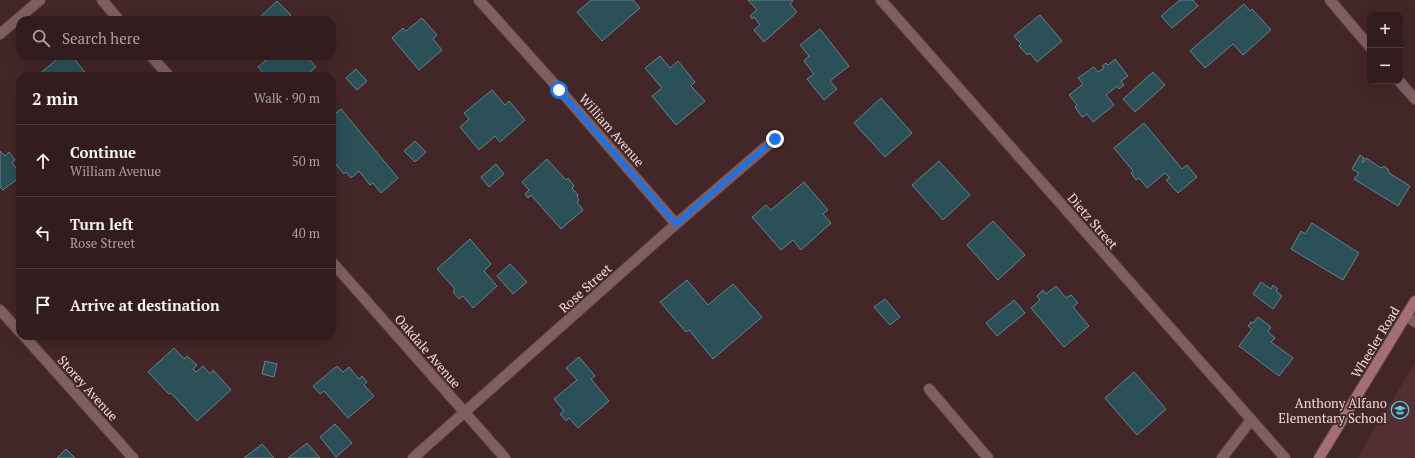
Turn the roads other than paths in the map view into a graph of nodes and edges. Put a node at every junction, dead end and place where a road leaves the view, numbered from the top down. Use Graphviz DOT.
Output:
graph roads {
  1 [pos="40,0"];
  2 [pos="102,0"];
  3 [pos="479,0"];
  4 [pos="881,0"];
  5 [pos="1330,0"];
  6 [pos="21,16"];
  7 [pos="116,16"];
  8 [pos="16,20"];
  9 [pos="0,34"];
  10 [pos="1367,43"];
  11 [pos="155,60"];
  12 [pos="165,72"];
  13 [pos="1402,84"];
  14 [pos="1415,99"];
  15 [pos="775,139"];
  16 [pos="676,224"];
  17 [pos="336,267"];
  18 [pos="1415,301"];
  19 [pos="0,310"];
  20 [pos="1406,315"];
  21 [pos="1415,322"];
  22 [pos="16,328"];
  23 [pos="28,340"];
  24 [pos="929,389"];
  25 [pos="464,412"];
  26 [pos="1251,420"];
  27 [pos="133,458"];
  28 [pos="413,458"];
  29 [pos="506,458"];
  30 [pos="988,458"];
  31 [pos="1222,458"];
  32 [pos="1285,458"];
  33 [pos="1319,458"];
  1 -- 6 [label="street"];
  2 -- 7 [label="street"];
  3 -- 16 [label="street, William Avenue"];
  4 -- 26 [label="street, Dietz Street"];
  5 -- 10 [label="street"];
  8 -- 9 [label="street"];
  11 -- 12 [label="street"];
  13 -- 14 [label="street"];
  15 -- 16 [label="street, Rose Street"];
  16 -- 25 [label="street, Rose Street"];
  17 -- 25 [label="street, Oakdale Avenue"];
  18 -- 20 [label="main road, Wheeler Road"];
  19 -- 22 [label="street"];
  20 -- 21 [label="street"];
  20 -- 33 [label="main road, Wheeler Road"];
  23 -- 27 [label="street, Storey Avenue"];
  24 -- 30 [label="street"];
  25 -- 28 [label="street, Rose Street"];
  25 -- 29 [label="street, Oakdale Avenue"];
  26 -- 31 [label="street"];
  26 -- 32 [label="street, Dietz Street"];
}
